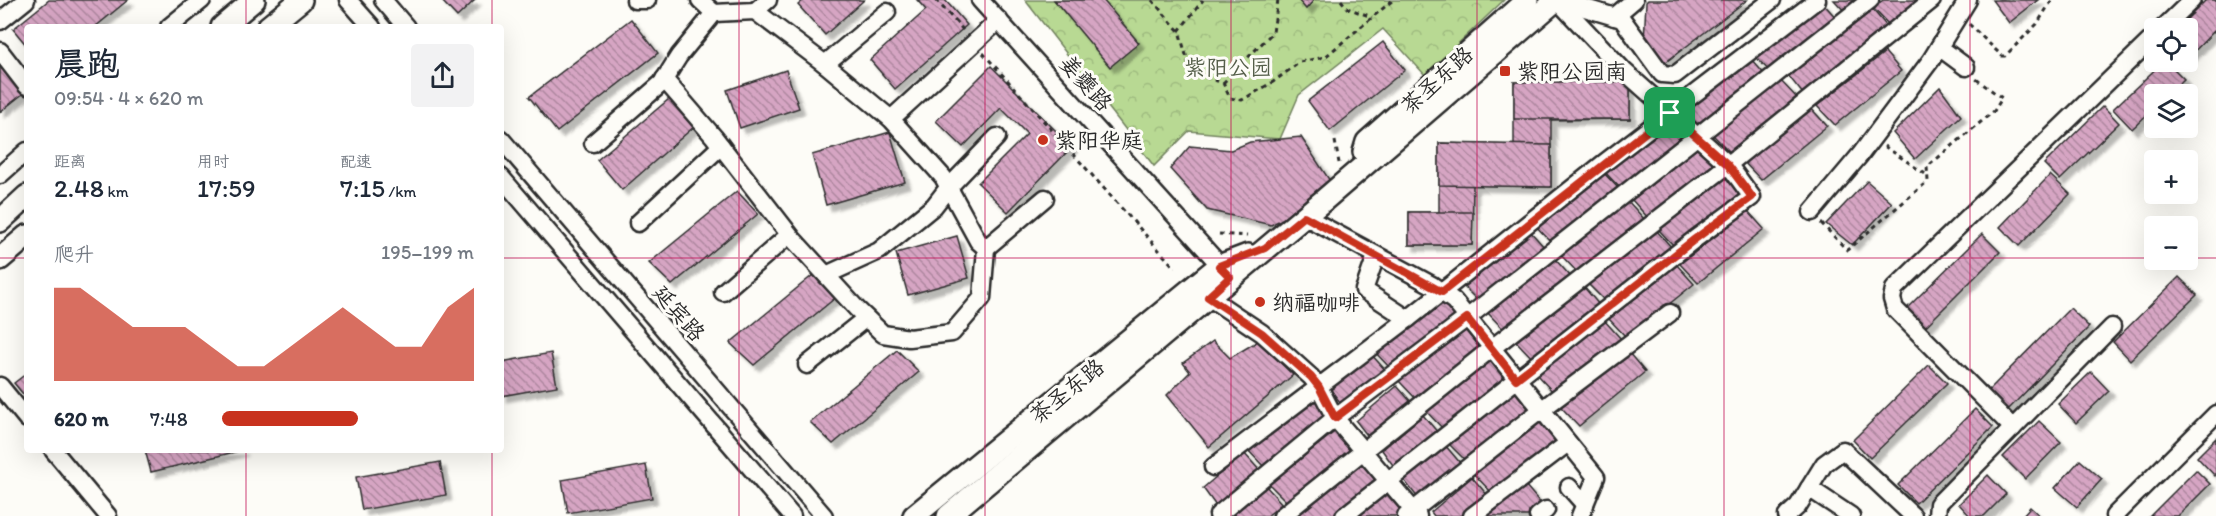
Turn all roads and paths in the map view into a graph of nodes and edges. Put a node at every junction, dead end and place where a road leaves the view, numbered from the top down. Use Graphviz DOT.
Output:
graph roads {
  1 [pos="26,0"];
  2 [pos="202,0"];
  3 [pos="254,0"];
  4 [pos="301,0"];
  5 [pos="348,0"];
  6 [pos="383,0"];
  7 [pos="635,0"];
  8 [pos="647,0"];
  9 [pos="700,0"];
  10 [pos="936,0"];
  11 [pos="980,0"];
  12 [pos="1152,0"];
  13 [pos="1203,0"];
  14 [pos="1278,0"];
  15 [pos="1341,0"];
  16 [pos="1393,0"];
  17 [pos="1527,0"];
  18 [pos="1557,0"];
  19 [pos="1634,0"];
  20 [pos="1772,0"];
  21 [pos="1817,0"];
  22 [pos="1870,0"];
  23 [pos="1932,0"];
  24 [pos="2052,0"];
  25 [pos="2192,0"];
  26 [pos="762,5"];
  27 [pos="1964,7"];
  28 [pos="887,12"];
  29 [pos="714,13"];
  30 [pos="1372,17"];
  31 [pos="1614,17"];
  32 [pos="2173,18"];
  33 [pos="999,20"];
  34 [pos="0,21"];
  35 [pos="173,24"];
  36 [pos="226,24"];
  37 [pos="272,24"];
  38 [pos="369,24"];
  39 [pos="403,24"];
  40 [pos="1179,31"];
  41 [pos="975,44"];
  42 [pos="1939,47"];
  43 [pos="2144,47"];
  44 [pos="0,51"];
  45 [pos="825,64"];
  46 [pos="1970,72"];
  47 [pos="664,79"];
  48 [pos="24,82"];
  49 [pos="1223,83"];
  50 [pos="1670,113"];
  51 [pos="891,119"];
  52 [pos="997,137"];
  53 [pos="1698,137"];
  54 [pos="1873,138"];
  55 [pos="504,143"];
  56 [pos="593,143"];
  57 [pos="721,146"];
  58 [pos="24,154"];
  59 [pos="1728,165"];
  60 [pos="1360,167"];
  61 [pos="1927,174"];
  62 [pos="0,175"];
  63 [pos="504,180"];
  64 [pos="948,188"];
  65 [pos="1045,198"];
  66 [pos="24,199"];
  67 [pos="1812,212"];
  68 [pos="1304,216"];
  69 [pos="0,221"];
  70 [pos="638,223"];
  71 [pos="789,235"];
  72 [pos="24,239"];
  73 [pos="986,248"];
  74 [pos="1376,256"];
  75 [pos="0,259"];
  76 [pos="1175,268"];
  77 [pos="1225,271"];
  78 [pos="826,275"];
  79 [pos="723,292"];
  80 [pos="1442,292"];
  81 [pos="1208,297"];
  82 [pos="1670,313"];
  83 [pos="866,318"];
  84 [pos="1467,318"];
  85 [pos="1408,319"];
  86 [pos="2112,327"];
  87 [pos="1492,348"];
  88 [pos="807,365"];
  89 [pos="1516,379"];
  90 [pos="0,386"];
  91 [pos="1319,387"];
  92 [pos="1542,410"];
  93 [pos="2216,414"];
  94 [pos="24,415"];
  95 [pos="1335,418"];
  96 [pos="2013,428"];
  97 [pos="1568,443"];
  98 [pos="1363,452"];
  99 [pos="56,453"];
  100 [pos="1213,467"];
  101 [pos="1388,482"];
  102 [pos="1569,487"];
  103 [pos="1809,488"];
  104 [pos="1581,513"];
  105 [pos="1412,514"];
  106 [pos="1218,515"];
  107 [pos="1847,515"];
  108 [pos="108,516"];
  109 [pos="792,516"];
  110 [pos="824,516"];
  111 [pos="914,516"];
  112 [pos="948,516"];
  113 [pos="1282,516"];
  114 [pos="1344,516"];
  115 [pos="1472,516"];
  116 [pos="1787,516"];
  117 [pos="1913,516"];
  118 [pos="1937,516"];
  119 [pos="2114,516"];
  1 -- 34 [label="street"];
  2 -- 35 [label="street"];
  3 -- 36 [label="main road"];
  4 -- 37 [label="main road"];
  5 -- 38 [label="street"];
  6 -- 39 [label="street"];
  7 -- 8 [label="street"];
  9 -- 29 [label="street"];
  10 -- 41 [label="path"];
  11 -- 33 [label="street, 姜夔路"];
  12 -- 40 [label="path"];
  13 -- 40 [label="path"];
  14 -- 49 [label="path"];
  15 -- 30 [label="path"];
  16 -- 30 [label="path"];
  17 -- 60 [label="main road, 茶圣东路"];
  18 -- 31 [label="street"];
  18 -- 50 [label="street"];
  18 -- 60 [label="main road, 茶圣东路"];
  19 -- 31 [label="street"];
  20 -- 31 [label="street"];
  21 -- 50 [label="street"];
  22 -- 53 [label="street"];
  23 -- 59 [label="street"];
  24 -- 27 [label="path"];
  25 -- 32 [label="street"];
  26 -- 29 [label="street"];
  26 -- 45 [label="street"];
  27 -- 42 [label="street"];
  28 -- 45 [label="street"];
  29 -- 47 [label="street"];
  30 -- 49 [label="path"];
  33 -- 41 [label="street"];
  33 -- 77 [label="street, 姜夔路"];
  40 -- 49 [label="path"];
  41 -- 51 [label="street"];
  41 -- 76 [label="path"];
  42 -- 46 [label="street"];
  42 -- 54 [label="street"];
  43 -- 96 [label="street"];
  44 -- 48 [label="street"];
  45 -- 51 [label="street"];
  46 -- 61 [label="path"];
  47 -- 56 [label="street"];
  47 -- 57 [label="street"];
  50 -- 53 [label="street"];
  50 -- 80 [label="street"];
  51 -- 64 [label="street"];
  52 -- 64 [label="street"];
  53 -- 59 [label="street"];
  53 -- 84 [label="street"];
  54 -- 61 [label="path"];
  54 -- 67 [label="street"];
  55 -- 110 [label="street, 延宾路"];
  57 -- 70 [label="street"];
  57 -- 71 [label="street"];
  58 -- 62 [label="street"];
  59 -- 87 [label="street"];
  59 -- 89 [label="street"];
  60 -- 68 [label="main road, 茶圣东路"];
  61 -- 67 [label="path"];
  63 -- 109 [label="street, 延宾路"];
  64 -- 73 [label="street"];
  64 -- 78 [label="street"];
  65 -- 73 [label="street"];
  66 -- 69 [label="main road"];
  68 -- 74 [label="street"];
  68 -- 77 [label="main road, 茶圣东路"];
  71 -- 78 [label="street"];
  71 -- 79 [label="street"];
  72 -- 75 [label="main road"];
  73 -- 83 [label="street"];
  74 -- 80 [label="street"];
  74 -- 85 [label="street"];
  77 -- 81 [label="main road, 茶圣东路"];
  77 -- 111 [label="main road, 茶圣东路"];
  78 -- 83 [label="street"];
  80 -- 84 [label="street"];
  80 -- 85 [label="street"];
  81 -- 91 [label="street"];
  81 -- 112 [label="main road, 茶圣东路"];
  82 -- 92 [label="street"];
  83 -- 88 [label="street"];
  84 -- 87 [label="street"];
  84 -- 95 [label="street"];
  85 -- 91 [label="street"];
  86 -- 96 [label="street"];
  87 -- 89 [label="street"];
  87 -- 98 [label="street"];
  89 -- 92 [label="street"];
  89 -- 101 [label="street"];
  90 -- 94 [label="street"];
  91 -- 95 [label="street"];
  91 -- 100 [label="street"];
  92 -- 97 [label="street"];
  92 -- 105 [label="street"];
  93 -- 119 [label="street"];
  95 -- 98 [label="street"];
  95 -- 106 [label="street"];
  96 -- 118 [label="street"];
  97 -- 104 [label="street"];
  97 -- 115 [label="street"];
  98 -- 101 [label="street"];
  98 -- 113 [label="street"];
  99 -- 108 [label="street"];
  101 -- 105 [label="street"];
  101 -- 114 [label="street"];
  102 -- 104 [label="street"];
  103 -- 107 [label="street"];
  103 -- 116 [label="street"];
  103 -- 117 [label="street"];
}
